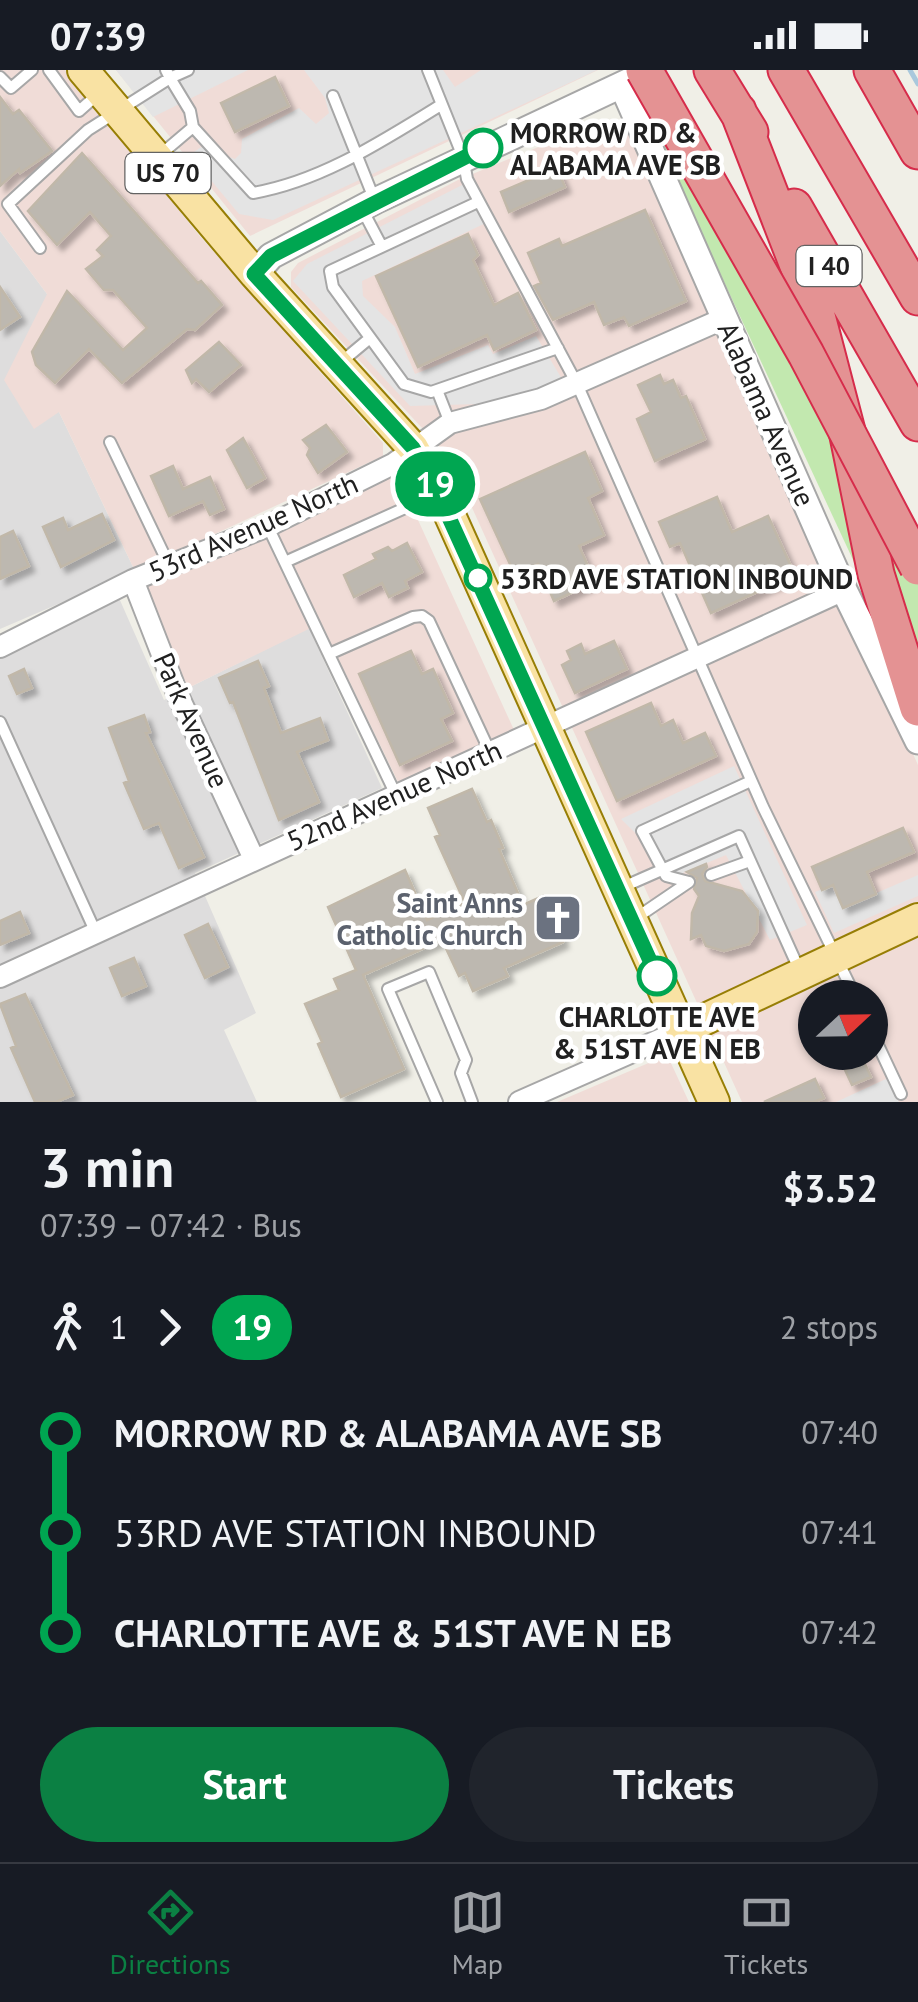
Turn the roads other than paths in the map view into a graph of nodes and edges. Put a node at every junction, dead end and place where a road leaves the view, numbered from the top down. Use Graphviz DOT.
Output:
graph roads {
  1 [pos="49,70"];
  2 [pos="188,70"];
  3 [pos="428,70"];
  4 [pos="712,70"];
  5 [pos="872,70"];
  6 [pos="28,71"];
  7 [pos="168,74"];
  8 [pos="640,75"];
  9 [pos="789,76"];
  10 [pos="0,77"];
  11 [pos="333,96"];
  12 [pos="95,97"];
  13 [pos="442,105"];
  14 [pos="738,111"];
  15 [pos="193,127"];
  16 [pos="88,130"];
  17 [pos="918,151"];
  18 [pos="356,157"];
  19 [pos="463,157"];
  20 [pos="156,158"];
  21 [pos="478,202"];
  22 [pos="368,205"];
  23 [pos="382,245"];
  24 [pos="40,248"];
  25 [pos="254,274"];
  26 [pos="918,297"];
  27 [pos="725,318"];
  28 [pos="370,338"];
  29 [pos="558,348"];
  30 [pos="338,365"];
  31 [pos="577,384"];
  32 [pos="438,390"];
  33 [pos="450,423"];
  34 [pos="918,423"];
  35 [pos="110,442"];
  36 [pos="413,448"];
  37 [pos="439,492"];
  38 [pos="268,526"];
  39 [pos="285,562"];
  40 [pos="169,565"];
  41 [pos="918,567"];
  42 [pos="133,580"];
  43 [pos="844,590"];
  44 [pos="0,646"];
  45 [pos="328,654"];
  46 [pos="695,658"];
  47 [pos="918,708"];
  48 [pos="0,722"];
  49 [pos="543,728"];
  50 [pos="918,741"];
  51 [pos="490,752"];
  52 [pos="751,781"];
  53 [pos="396,795"];
  54 [pos="254,859"];
  55 [pos="750,861"];
  56 [pos="662,870"];
  57 [pos="711,875"];
  58 [pos="617,890"];
  59 [pos="918,919"];
  60 [pos="632,921"];
  61 [pos="96,933"];
  62 [pos="837,958"];
  63 [pos="801,975"];
  64 [pos="0,977"];
  65 [pos="847,980"];
  66 [pos="682,1030"];
  67 [pos="888,1066"];
  68 [pos="901,1094"];
  69 [pos="437,1102"];
  70 [pos="472,1102"];
  71 [pos="519,1102"];
  72 [pos="714,1102"];
  1 -- 12 [label="lane"];
  2 -- 7 [label="lane"];
  3 -- 13 [label="lane"];
  4 -- 14 [label="highway, I 40"];
  5 -- 17 [label="highway"];
  6 -- 10 [label="lane"];
  7 -- 12 [label="lane"];
  7 -- 15 [label="lane"];
  8 -- 19 [label="street"];
  8 -- 27 [label="street, Alabama Avenue"];
  8 -- 41 [label="highway, bridge"];
  9 -- 26 [label="highway, I 40"];
  11 -- 18 [label="lane"];
  12 -- 16 [label="lane"];
  12 -- 16 [label="lane"];
  12 -- 20 [label="main road, US 70"];
  13 -- 18 [label="lane"];
  13 -- 19 [label="lane"];
  14 -- 34 [label="highway, I 40"];
  14 -- 47 [label="highway"];
  15 -- 18 [label="lane"];
  15 -- 20 [label="lane"];
  16 -- 24 [label="lane"];
  18 -- 22 [label="lane"];
  19 -- 21 [label="lane"];
  19 -- 22 [label="street"];
  20 -- 25 [label="main road, US 70"];
  21 -- 23 [label="lane"];
  21 -- 29 [label="lane"];
  22 -- 23 [label="lane"];
  22 -- 25 [label="street"];
  23 -- 28 [label="lane"];
  25 -- 30 [label="main road, US 70"];
  27 -- 31 [label="street, 53rd Avenue North"];
  27 -- 43 [label="street, Alabama Avenue"];
  28 -- 30 [label="lane"];
  28 -- 32 [label="lane"];
  29 -- 31 [label="lane"];
  29 -- 32 [label="lane"];
  30 -- 36 [label="main road, US 70"];
  31 -- 33 [label="street, 53rd Avenue North"];
  31 -- 46 [label="lane"];
  32 -- 33 [label="lane"];
  33 -- 36 [label="street, 53rd Avenue North"];
  35 -- 40 [label="lane"];
  36 -- 37 [label="main road, US 70"];
  36 -- 38 [label="street, 53rd Avenue North"];
  37 -- 39 [label="lane"];
  37 -- 49 [label="main road, US 70"];
  38 -- 39 [label="lane"];
  38 -- 40 [label="street, 53rd Avenue North"];
  39 -- 45 [label="lane"];
  40 -- 42 [label="street, 53rd Avenue North"];
  42 -- 44 [label="street, 53rd Avenue North"];
  42 -- 54 [label="street, Park Avenue"];
  43 -- 46 [label="street, 52nd Avenue North"];
  43 -- 50 [label="street, Alabama Avenue"];
  45 -- 51 [label="lane"];
  45 -- 53 [label="lane"];
  46 -- 49 [label="street, 52nd Avenue North"];
  46 -- 52 [label="lane"];
  48 -- 61 [label="lane"];
  49 -- 51 [label="street, 52nd Avenue North"];
  49 -- 58 [label="main road, US 70"];
  51 -- 53 [label="street, 52nd Avenue North"];
  52 -- 56 [label="lane"];
  52 -- 62 [label="lane"];
  53 -- 54 [label="street, 52nd Avenue North"];
  54 -- 61 [label="street, 52nd Avenue North"];
  55 -- 56 [label="lane"];
  55 -- 57 [label="lane"];
  55 -- 63 [label="lane"];
  56 -- 58 [label="lane"];
  56 -- 60 [label="lane"];
  58 -- 60 [label="main road, US 70"];
  59 -- 62 [label="main road"];
  60 -- 66 [label="main road, US 70"];
  61 -- 64 [label="street, 52nd Avenue North"];
  62 -- 63 [label="main road"];
  62 -- 65 [label="lane"];
  63 -- 66 [label="main road"];
  66 -- 71 [label="street"];
  66 -- 72 [label="main road, US 70"];
  67 -- 68 [label="lane"];
  69 -- 70 [label="lane"];
}
